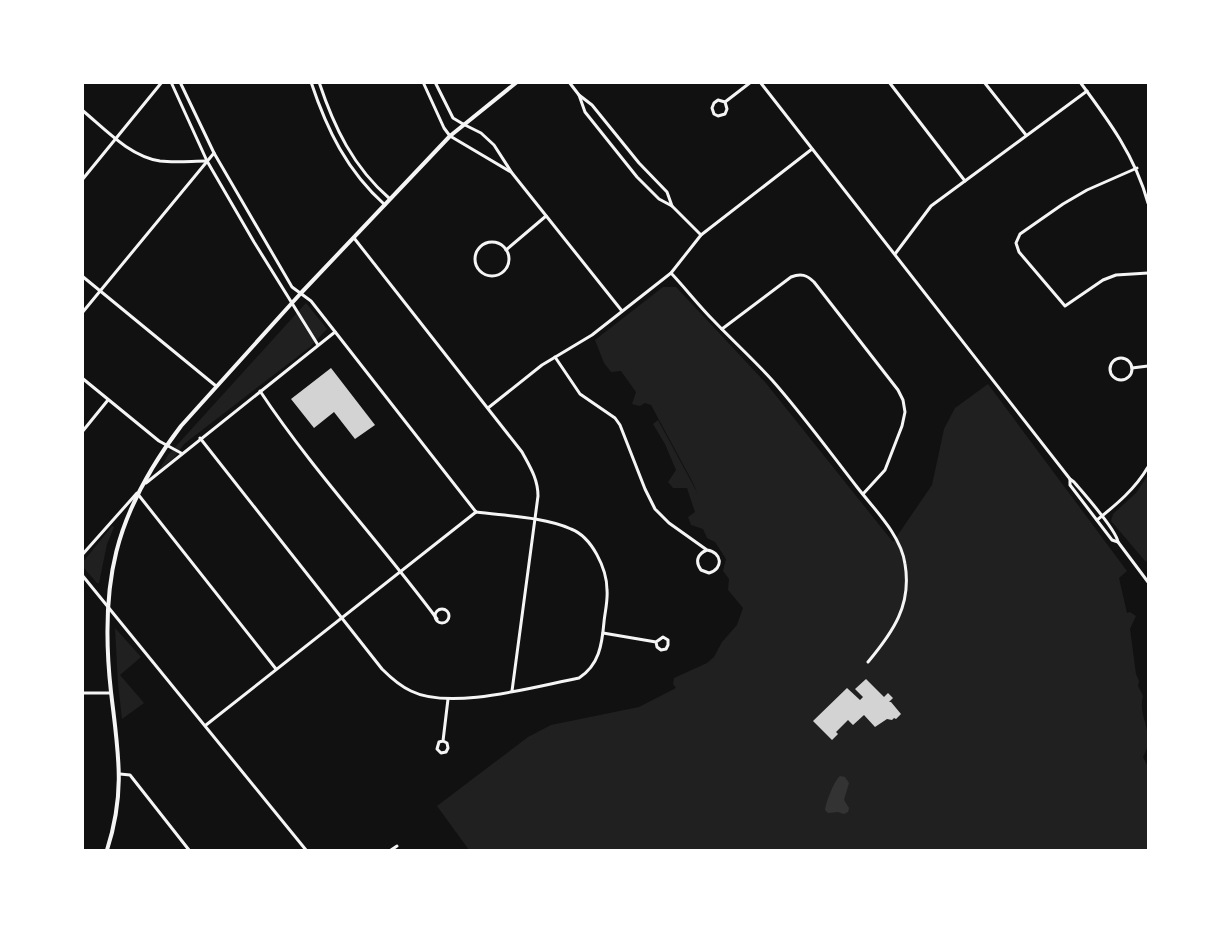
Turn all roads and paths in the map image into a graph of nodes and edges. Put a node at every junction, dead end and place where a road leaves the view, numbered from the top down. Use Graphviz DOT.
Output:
graph roads {
  1 [pos="162,82"];
  2 [pos="171,82"];
  3 [pos="180,82"];
  4 [pos="311,82"];
  5 [pos="319,82"];
  6 [pos="423,82"];
  7 [pos="435,82"];
  8 [pos="517,82"];
  9 [pos="569,82"];
  10 [pos="751,82"];
  11 [pos="760,82"];
  12 [pos="889,82"];
  13 [pos="984,82"];
  14 [pos="1080,82"];
  15 [pos="1087,91"];
  16 [pos="579,95"];
  17 [pos="725,102"];
  18 [pos="82,110"];
  19 [pos="463,124"];
  20 [pos="1026,135"];
  21 [pos="450,136"];
  22 [pos="116,138"];
  23 [pos="812,148"];
  24 [pos="214,153"];
  25 [pos="207,161"];
  26 [pos="1137,168"];
  27 [pos="513,173"];
  28 [pos="82,180"];
  29 [pos="965,181"];
  30 [pos="391,200"];
  31 [pos="1149,203"];
  32 [pos="385,206"];
  33 [pos="672,206"];
  34 [pos="546,216"];
  35 [pos="701,235"];
  36 [pos="354,238"];
  37 [pos="506,250"];
  38 [pos="895,254"];
  39 [pos="671,273"];
  40 [pos="1149,273"];
  41 [pos="82,276"];
  42 [pos="101,291"];
  43 [pos="301,293"];
  44 [pos="292,303"];
  45 [pos="622,311"];
  46 [pos="82,313"];
  47 [pos="722,330"];
  48 [pos="335,332"];
  49 [pos="318,345"];
  50 [pos="555,357"];
  51 [pos="1149,366"];
  52 [pos="1132,368"];
  53 [pos="82,378"];
  54 [pos="216,386"];
  55 [pos="260,392"];
  56 [pos="108,400"];
  57 [pos="488,408"];
  58 [pos="82,432"];
  59 [pos="200,438"];
  60 [pos="166,446"];
  61 [pos="181,453"];
  62 [pos="1149,466"];
  63 [pos="1070,479"];
  64 [pos="142,486"];
  65 [pos="137,493"];
  66 [pos="863,494"];
  67 [pos="476,512"];
  68 [pos="1102,516"];
  69 [pos="535,520"];
  70 [pos="1097,520"];
  71 [pos="1118,542"];
  72 [pos="707,550"];
  73 [pos="82,555"];
  74 [pos="400,570"];
  75 [pos="82,575"];
  76 [pos="1149,582"];
  77 [pos="107,605"];
  78 [pos="340,618"];
  79 [pos="436,619"];
  80 [pos="603,633"];
  81 [pos="656,642"];
  82 [pos="868,662"];
  83 [pos="276,669"];
  84 [pos="512,691"];
  85 [pos="82,693"];
  86 [pos="111,693"];
  87 [pos="448,699"];
  88 [pos="206,725"];
  89 [pos="443,741"];
  90 [pos="120,774"];
  91 [pos="397,846"];
  92 [pos="106,850"];
  93 [pos="189,850"];
  94 [pos="306,850"];
  95 [pos="391,850"];
  1 -- 22 [label="street"];
  2 -- 25 [label="street"];
  3 -- 24 [label="street"];
  4 -- 32 [label="street"];
  5 -- 30 [label="street"];
  6 -- 21 [label="street"];
  7 -- 19 [label="street"];
  8 -- 19 [label="main road"];
  9 -- 16 [label="street"];
  10 -- 17 [label="street"];
  11 -- 23 [label="street"];
  12 -- 29 [label="street"];
  13 -- 20 [label="street"];
  14 -- 15 [label="street"];
  15 -- 20 [label="street"];
  15 -- 26 [label="street"];
  16 -- 33 [label="street"];
  16 -- 33 [label="street"];
  17 -- 17 [label="street"];
  18 -- 22 [label="street"];
  19 -- 21 [label="main road"];
  19 -- 27 [label="street"];
  20 -- 29 [label="street"];
  21 -- 27 [label="street"];
  21 -- 30 [label="main road"];
  22 -- 25 [label="street"];
  22 -- 28 [label="street"];
  23 -- 35 [label="street"];
  23 -- 38 [label="street"];
  24 -- 25 [label="street"];
  24 -- 43 [label="street"];
  25 -- 42 [label="street"];
  25 -- 44 [label="street"];
  26 -- 31 [label="street"];
  26 -- 40 [label="street"];
  27 -- 34 [label="street"];
  29 -- 38 [label="street"];
  30 -- 32 [label="main road"];
  32 -- 36 [label="main road"];
  33 -- 35 [label="street"];
  34 -- 37 [label="street"];
  34 -- 45 [label="street"];
  35 -- 39 [label="street"];
  36 -- 43 [label="main road"];
  36 -- 57 [label="street"];
  37 -- 37 [label="street"];
  38 -- 63 [label="street"];
  39 -- 45 [label="street"];
  39 -- 47 [label="street"];
  41 -- 42 [label="street"];
  42 -- 46 [label="street"];
  42 -- 54 [label="street"];
  43 -- 44 [label="main road"];
  43 -- 48 [label="street"];
  44 -- 49 [label="street"];
  44 -- 54 [label="main road"];
  45 -- 50 [label="street"];
  47 -- 66 [label="street"];
  47 -- 66 [label="street"];
  48 -- 49 [label="street"];
  48 -- 67 [label="street"];
  49 -- 55 [label="street"];
  50 -- 57 [label="street"];
  50 -- 72 [label="street"];
  51 -- 52 [label="street"];
  52 -- 52 [label="street"];
  53 -- 56 [label="street"];
  54 -- 60 [label="main road"];
  55 -- 59 [label="street"];
  55 -- 74 [label="street"];
  56 -- 58 [label="street"];
  56 -- 60 [label="street"];
  57 -- 69 [label="street"];
  59 -- 61 [label="street"];
  59 -- 78 [label="street"];
  60 -- 61 [label="street"];
  60 -- 64 [label="main road"];
  61 -- 64 [label="street"];
  62 -- 68 [label="street"];
  63 -- 68 [label="street"];
  63 -- 70 [label="street"];
  64 -- 65 [label="main road"];
  65 -- 73 [label="street"];
  65 -- 77 [label="main road"];
  65 -- 83 [label="street"];
  66 -- 82 [label="street"];
  67 -- 69 [label="street"];
  67 -- 74 [label="street"];
  68 -- 70 [label="street"];
  68 -- 71 [label="street"];
  69 -- 80 [label="street"];
  69 -- 84 [label="street"];
  70 -- 71 [label="street"];
  71 -- 76 [label="street"];
  72 -- 72 [label="street"];
  74 -- 78 [label="street"];
  74 -- 79 [label="street"];
  75 -- 77 [label="street"];
  77 -- 86 [label="main road"];
  77 -- 88 [label="street"];
  78 -- 83 [label="street"];
  78 -- 87 [label="street"];
  79 -- 79 [label="street"];
  80 -- 81 [label="street"];
  80 -- 84 [label="street"];
  81 -- 81 [label="street"];
  83 -- 88 [label="street"];
  84 -- 87 [label="street"];
  85 -- 86 [label="street"];
  86 -- 90 [label="main road"];
  87 -- 89 [label="street"];
  88 -- 94 [label="street"];
  89 -- 89 [label="street"];
  90 -- 92 [label="main road"];
  90 -- 93 [label="street"];
  91 -- 95 [label="street"];
}
